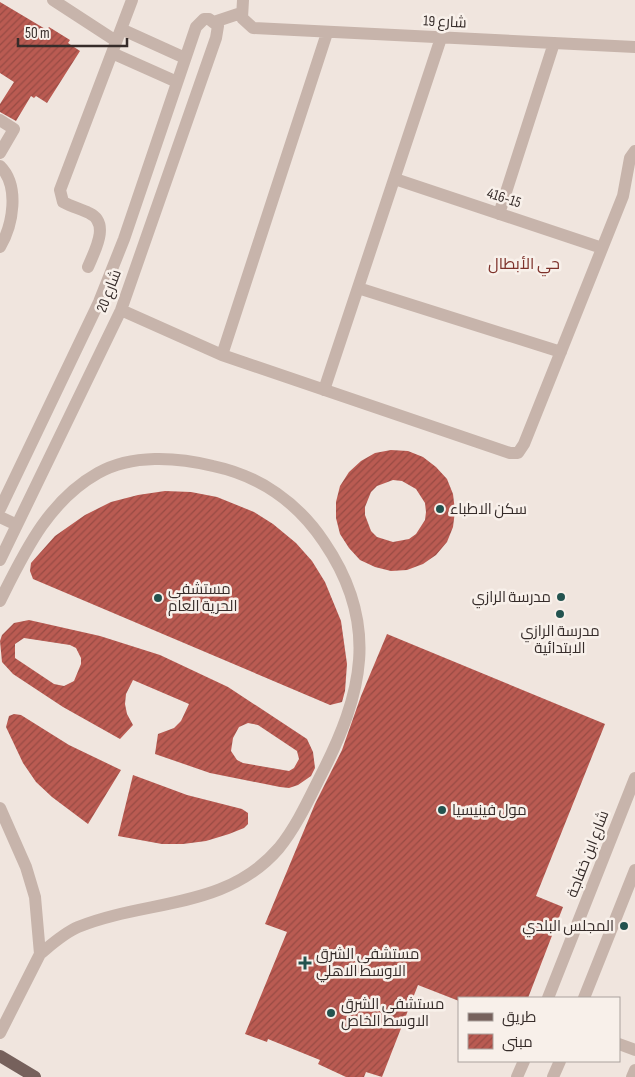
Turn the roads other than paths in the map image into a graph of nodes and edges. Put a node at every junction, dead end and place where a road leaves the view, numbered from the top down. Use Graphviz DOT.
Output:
graph roads {
  1 [pos="53,0"];
  2 [pos="132,0"];
  3 [pos="243,0"];
  4 [pos="241,13"];
  5 [pos="214,22"];
  6 [pos="327,33"];
  7 [pos="441,38"];
  8 [pos="117,41"];
  9 [pos="554,43"];
  10 [pos="635,47"];
  11 [pos="185,58"];
  12 [pos="177,82"];
  13 [pos="0,120"];
  14 [pos="635,151"];
  15 [pos="0,153"];
  16 [pos="0,166"];
  17 [pos="395,179"];
  18 [pos="499,214"];
  19 [pos="0,247"];
  20 [pos="602,248"];
  21 [pos="88,267"];
  22 [pos="358,288"];
  23 [pos="121,310"];
  24 [pos="561,352"];
  25 [pos="222,356"];
  26 [pos="324,390"];
  27 [pos="0,509"];
  28 [pos="0,517"];
  29 [pos="17,525"];
  30 [pos="0,560"];
  31 [pos="0,601"];
  32 [pos="635,778"];
  33 [pos="0,808"];
  34 [pos="635,870"];
  35 [pos="40,954"];
  36 [pos="548,997"];
  37 [pos="584,997"];
  38 [pos="0,1033"];
  39 [pos="620,1044"];
  40 [pos="635,1050"];
  41 [pos="0,1056"];
  42 [pos="524,1062"];
  43 [pos="560,1062"];
  44 [pos="635,1070"];
  45 [pos="35,1077"];
  46 [pos="517,1077"];
  47 [pos="553,1077"];
  48 [pos="632,1077"];
  1 -- 8 [label="street"];
  2 -- 8 [label="street"];
  3 -- 4 [label="street"];
  4 -- 5 [label="street, شارع 20"];
  4 -- 6 [label="street, شارع 19"];
  5 -- 11 [label="street, شارع 20"];
  5 -- 23 [label="street, شارع 20"];
  6 -- 7 [label="street, شارع 19"];
  6 -- 25 [label="street"];
  7 -- 9 [label="street, شارع 19"];
  7 -- 17 [label="street"];
  8 -- 11 [label="street"];
  8 -- 12 [label="street"];
  8 -- 21 [label="street"];
  9 -- 10 [label="street, شارع 19"];
  9 -- 18 [label="street"];
  11 -- 12 [label="street, شارع 20"];
  12 -- 27 [label="street, شارع 20"];
  13 -- 15 [label="street"];
  14 -- 20 [label="street"];
  16 -- 19 [label="street"];
  17 -- 18 [label="street, 416-15"];
  17 -- 22 [label="street"];
  18 -- 20 [label="street, 416-15"];
  20 -- 24 [label="street"];
  22 -- 24 [label="street"];
  22 -- 26 [label="street"];
  23 -- 25 [label="street"];
  23 -- 29 [label="street, شارع 20"];
  24 -- 26 [label="street"];
  25 -- 26 [label="street"];
  28 -- 29 [label="street"];
  29 -- 30 [label="street, شارع 20"];
  31 -- 35 [label="street"];
  32 -- 36 [label="street, شارع ابن خفاجة"];
  33 -- 35 [label="street"];
  34 -- 37 [label="street"];
  35 -- 38 [label="street"];
  39 -- 40 [label="street"];
  41 -- 45 [label="main road"];
  42 -- 46 [label="street"];
  43 -- 47 [label="street"];
  44 -- 48 [label="street"];
}
